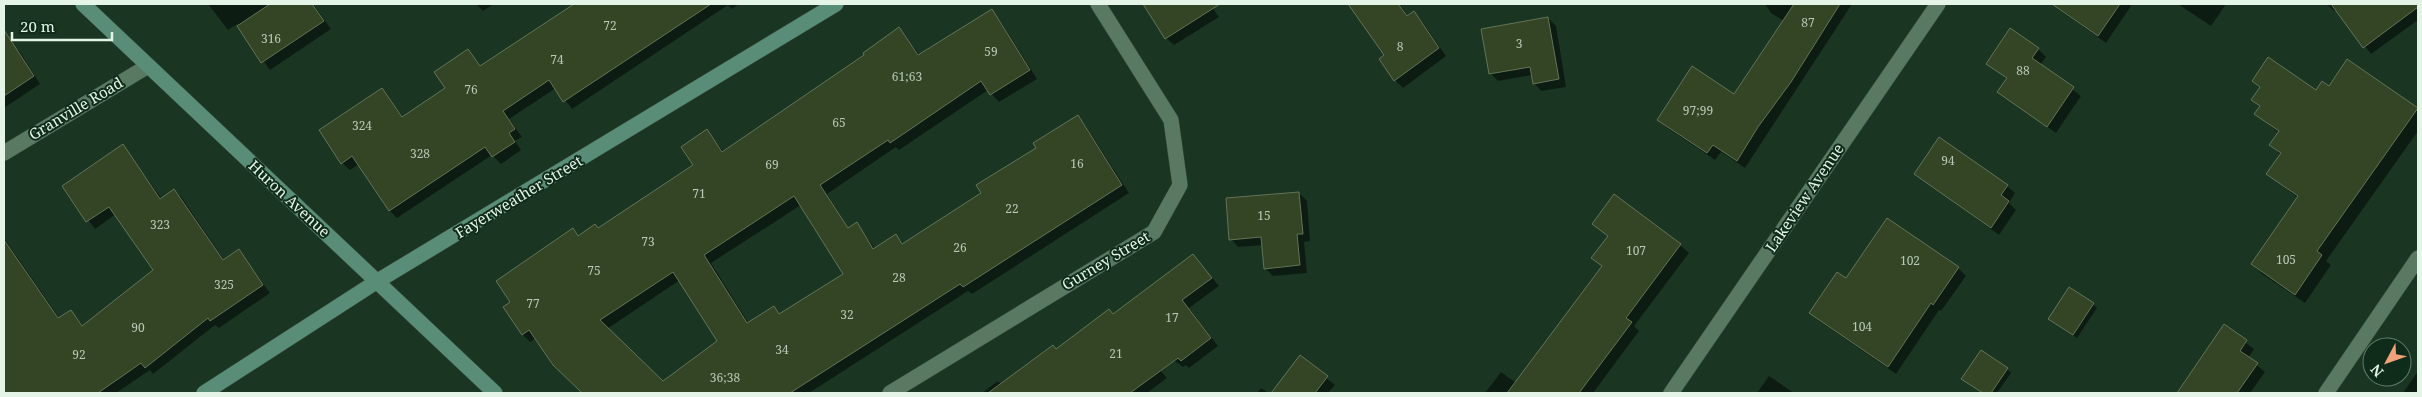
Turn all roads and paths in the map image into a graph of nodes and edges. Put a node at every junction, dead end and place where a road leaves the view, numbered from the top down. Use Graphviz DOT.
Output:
graph roads {
  1 [pos="82,4"];
  2 [pos="836,4"];
  3 [pos="1098,4"];
  4 [pos="1938,4"];
  5 [pos="148,66"];
  6 [pos="4,153"];
  7 [pos="2418,258"];
  8 [pos="376,282"];
  9 [pos="204,393"];
  10 [pos="495,393"];
  11 [pos="890,393"];
  12 [pos="1671,393"];
  13 [pos="2326,393"];
  1 -- 5 [label="street, Huron Avenue"];
  2 -- 8 [label="street, Fayerweather Street"];
  3 -- 11 [label="street, Gurney Street"];
  4 -- 12 [label="street, Lakeview Avenue"];
  5 -- 6 [label="street, Granville Road"];
  5 -- 8 [label="street, Huron Avenue"];
  7 -- 13 [label="street"];
  8 -- 9 [label="street, Fayerweather Street"];
  8 -- 10 [label="street, Huron Avenue"];
}
